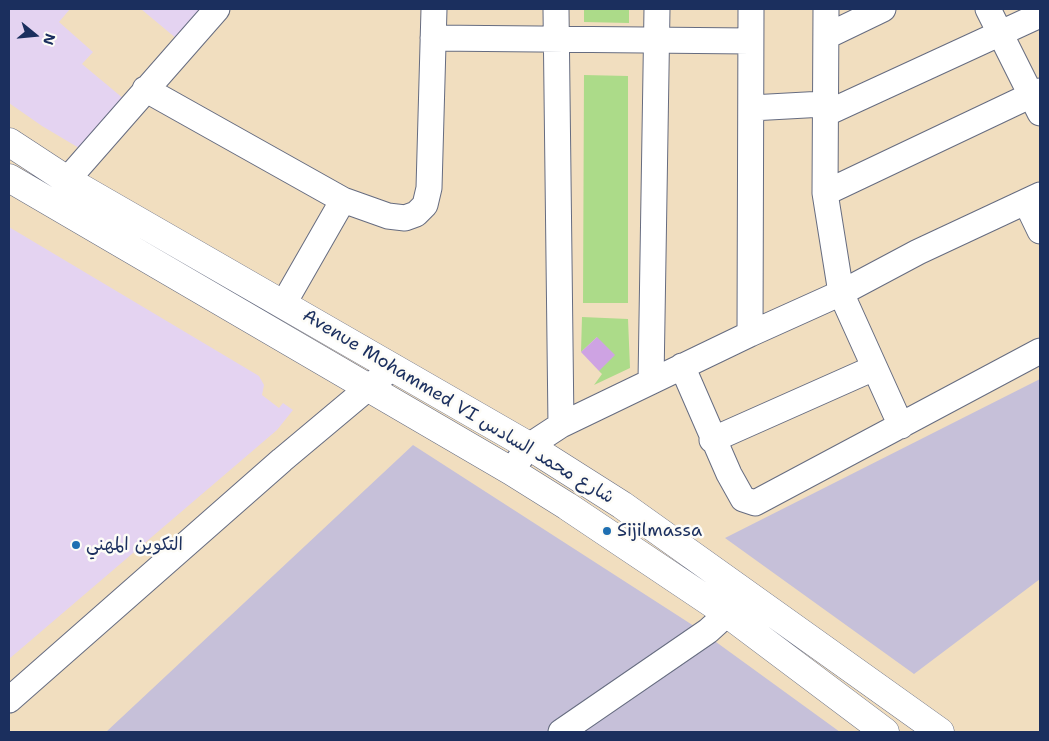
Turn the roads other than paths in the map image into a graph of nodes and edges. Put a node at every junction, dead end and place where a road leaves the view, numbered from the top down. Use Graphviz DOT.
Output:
graph roads {
  1 [pos="217,9"];
  2 [pos="434,9"];
  3 [pos="556,9"];
  4 [pos="657,9"];
  5 [pos="751,9"];
  6 [pos="826,9"];
  7 [pos="883,9"];
  8 [pos="988,9"];
  9 [pos="1040,15"];
  10 [pos="1000,32"];
  11 [pos="826,36"];
  12 [pos="433,38"];
  13 [pos="556,39"];
  14 [pos="656,40"];
  15 [pos="750,41"];
  16 [pos="144,90"];
  17 [pos="1037,100"];
  18 [pos="751,108"];
  19 [pos="825,109"];
  20 [pos="9,142"];
  21 [pos="9,178"];
  22 [pos="67,180"];
  23 [pos="825,193"];
  24 [pos="1033,198"];
  25 [pos="344,200"];
  26 [pos="1040,232"];
  27 [pos="841,293"];
  28 [pos="284,303"];
  29 [pos="750,334"];
  30 [pos="1040,351"];
  31 [pos="682,366"];
  32 [pos="393,367"];
  33 [pos="874,368"];
  34 [pos="651,381"];
  35 [pos="367,387"];
  36 [pos="561,425"];
  37 [pos="900,426"];
  38 [pos="712,440"];
  39 [pos="529,446"];
  40 [pos="512,471"];
  41 [pos="748,594"];
  42 [pos="728,614"];
  43 [pos="9,700"];
  44 [pos="561,732"];
  45 [pos="885,732"];
  46 [pos="940,732"];
  1 -- 16 [label="street"];
  2 -- 12 [label="street"];
  3 -- 13 [label="street"];
  4 -- 14 [label="street"];
  5 -- 15 [label="street"];
  6 -- 11 [label="street"];
  7 -- 11 [label="street"];
  8 -- 10 [label="street"];
  9 -- 10 [label="street"];
  10 -- 17 [label="street"];
  10 -- 19 [label="street"];
  11 -- 19 [label="street"];
  12 -- 13 [label="street"];
  12 -- 25 [label="street"];
  13 -- 14 [label="street"];
  13 -- 36 [label="street"];
  14 -- 15 [label="street"];
  14 -- 34 [label="street"];
  15 -- 18 [label="street"];
  16 -- 22 [label="street"];
  16 -- 25 [label="street"];
  17 -- 23 [label="street"];
  18 -- 19 [label="street"];
  18 -- 29 [label="street"];
  19 -- 23 [label="street"];
  20 -- 22 [label="main road, Avenue Mohammed VI شارع محمد السادس"];
  21 -- 35 [label="main road, Avenue Mohammed VI شارع محمد السادس"];
  22 -- 28 [label="main road, Avenue Mohammed VI شارع محمد السادس"];
  23 -- 27 [label="street"];
  24 -- 26 [label="street"];
  24 -- 27 [label="street"];
  25 -- 28 [label="street"];
  27 -- 29 [label="street"];
  27 -- 33 [label="street"];
  28 -- 32 [label="main road, Avenue Mohammed VI شارع محمد السادس"];
  29 -- 31 [label="street"];
  30 -- 37 [label="street"];
  31 -- 34 [label="street"];
  31 -- 38 [label="street"];
  32 -- 35 [label="street"];
  32 -- 39 [label="main road, Avenue Mohammed VI شارع محمد السادس"];
  33 -- 37 [label="street"];
  33 -- 38 [label="street"];
  34 -- 36 [label="street"];
  35 -- 40 [label="main road, Avenue Mohammed VI شارع محمد السادس"];
  35 -- 43 [label="street"];
  36 -- 39 [label="street"];
  37 -- 38 [label="street"];
  39 -- 40 [label="street"];
  39 -- 41 [label="main road, Avenue Mohammed VI شارع محمد السادس"];
  40 -- 42 [label="main road, Avenue Mohammed VI شارع محمد السادس"];
  41 -- 42 [label="street"];
  41 -- 46 [label="main road, Avenue Mohammed VI شارع محمد السادس"];
  42 -- 44 [label="street"];
  42 -- 45 [label="main road, Avenue Mohammed VI شارع محمد السادس"];
}
